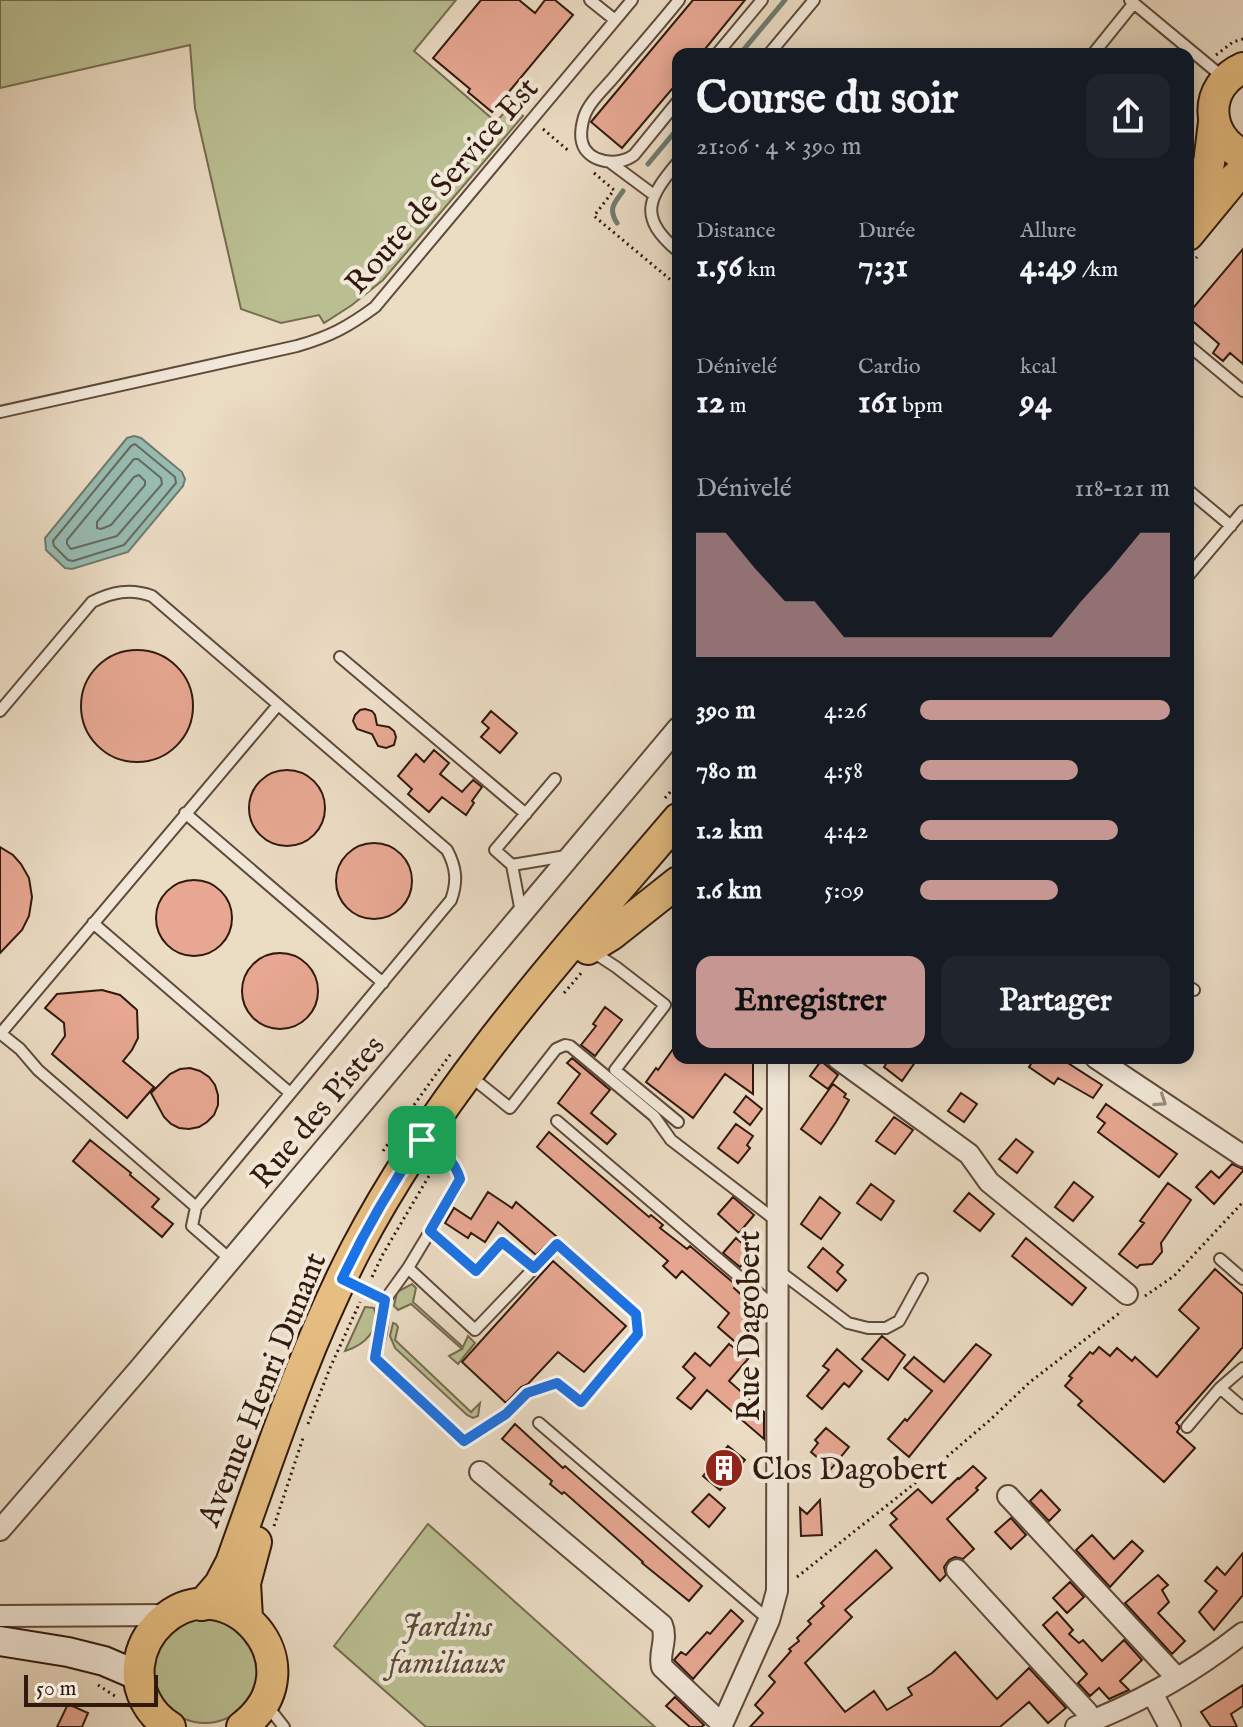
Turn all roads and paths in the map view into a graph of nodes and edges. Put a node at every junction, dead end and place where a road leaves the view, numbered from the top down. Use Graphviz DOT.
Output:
graph roads {
  1 [pos="590,0"];
  2 [pos="632,0"];
  3 [pos="679,0"];
  4 [pos="762,0"];
  5 [pos="814,0"];
  6 [pos="1132,2"];
  7 [pos="615,20"];
  8 [pos="722,48"];
  9 [pos="774,48"];
  10 [pos="1098,48"];
  11 [pos="1234,74"];
  12 [pos="672,108"];
  13 [pos="532,119"];
  14 [pos="1214,122"];
  15 [pos="571,153"];
  16 [pos="1243,155"];
  17 [pos="609,162"];
  18 [pos="672,169"];
  19 [pos="1243,171"];
  20 [pos="593,172"];
  21 [pos="1194,190"];
  22 [pos="654,195"];
  23 [pos="1194,228"];
  24 [pos="672,246"];
  25 [pos="672,281"];
  26 [pos="1194,350"];
  27 [pos="1243,391"];
  28 [pos="0,412"];
  29 [pos="1194,495"];
  30 [pos="1243,511"];
  31 [pos="1231,526"];
  32 [pos="1194,569"];
  33 [pos="340,657"];
  34 [pos="278,705"];
  35 [pos="0,711"];
  36 [pos="672,735"];
  37 [pos="555,779"];
  38 [pos="185,813"];
  39 [pos="526,814"];
  40 [pos="672,826"];
  41 [pos="672,849"];
  42 [pos="570,856"];
  43 [pos="512,865"];
  44 [pos="672,887"];
  45 [pos="522,914"];
  46 [pos="93,923"];
  47 [pos="588,949"];
  48 [pos="383,983"];
  49 [pos="0,1033"];
  50 [pos="778,1064"];
  51 [pos="845,1064"];
  52 [pos="1105,1064"];
  53 [pos="480,1084"];
  54 [pos="290,1093"];
  55 [pos="557,1121"];
  56 [pos="678,1122"];
  57 [pos="428,1144"];
  58 [pos="1243,1156"];
  59 [pos="1243,1202"];
  60 [pos="196,1207"];
  61 [pos="778,1222"];
  62 [pos="430,1231"];
  63 [pos="1220,1259"];
  64 [pos="231,1260"];
  65 [pos="408,1268"];
  66 [pos="534,1268"];
  67 [pos="778,1269"];
  68 [pos="922,1279"];
  69 [pos="1243,1279"];
  70 [pos="349,1282"];
  71 [pos="385,1300"];
  72 [pos="1129,1302"];
  73 [pos="778,1310"];
  74 [pos="1243,1368"];
  75 [pos="1220,1388"];
  76 [pos="1243,1408"];
  77 [pos="539,1423"];
  78 [pos="1187,1427"];
  79 [pos="480,1472"];
  80 [pos="1008,1496"];
  81 [pos="0,1530"];
  82 [pos="957,1570"];
  83 [pos="777,1591"];
  84 [pos="202,1605"];
  85 [pos="170,1615"];
  86 [pos="0,1616"];
  87 [pos="111,1616"];
  88 [pos="247,1618"];
  89 [pos="769,1620"];
  90 [pos="1243,1633"];
  91 [pos="0,1641"];
  92 [pos="142,1655"];
  93 [pos="1177,1678"];
  94 [pos="1152,1693"];
  95 [pos="263,1705"];
  96 [pos="1083,1724"];
  97 [pos="165,1725"];
  98 [pos="722,1725"];
  99 [pos="242,1727"];
  100 [pos="284,1727"];
  101 [pos="1170,1727"];
  1 -- 7 [label="lane"];
  2 -- 7 [label="lane, Route de Service Est"];
  3 -- 17 [label="lane"];
  4 -- 8 [label="lane"];
  5 -- 9 [label="lane"];
  6 -- 10 [label="lane"];
  6 -- 11 [label="lane"];
  7 -- 13 [label="lane, Route de Service Est"];
  11 -- 14 [label="main road"];
  12 -- 17 [label="lane"];
  13 -- 15 [label="path"];
  13 -- 28 [label="lane, Route de Service Est"];
  14 -- 16 [label="main road"];
  14 -- 21 [label="main road"];
  17 -- 22 [label="lane"];
  18 -- 22 [label="lane"];
  19 -- 23 [label="main road"];
  20 -- 25 [label="path"];
  22 -- 24 [label="lane"];
  26 -- 27 [label="lane"];
  29 -- 31 [label="lane"];
  30 -- 31 [label="lane"];
  31 -- 32 [label="lane"];
  33 -- 39 [label="lane"];
  34 -- 35 [label="lane"];
  34 -- 38 [label="lane"];
  34 -- 48 [label="lane"];
  36 -- 42 [label="street, Rue des Pistes"];
  37 -- 39 [label="lane"];
  38 -- 46 [label="lane"];
  38 -- 48 [label="lane"];
  39 -- 43 [label="lane"];
  40 -- 57 [label="main road, Avenue Henri Dunant"];
  41 -- 47 [label="main road, Avenue Henri Dunant"];
  42 -- 43 [label="lane"];
  42 -- 45 [label="street, Rue des Pistes"];
  43 -- 45 [label="lane"];
  44 -- 47 [label="main road"];
  45 -- 64 [label="street, Rue des Pistes"];
  46 -- 49 [label="lane"];
  46 -- 54 [label="lane"];
  47 -- 53 [label="main road, Avenue Henri Dunant"];
  47 -- 56 [label="lane"];
  48 -- 54 [label="lane"];
  49 -- 60 [label="lane"];
  50 -- 61 [label="street, Rue Dagobert"];
  51 -- 72 [label="street"];
  52 -- 58 [label="street, one-way"];
  53 -- 57 [label="main road, Avenue Henri Dunant"];
  53 -- 61 [label="lane"];
  54 -- 60 [label="lane"];
  55 -- 73 [label="lane"];
  57 -- 62 [label="lane"];
  57 -- 70 [label="main road, Avenue Henri Dunant"];
  59 -- 72 [label="path"];
  60 -- 64 [label="lane"];
  61 -- 67 [label="street, Rue Dagobert"];
  62 -- 65 [label="lane"];
  62 -- 66 [label="lane"];
  63 -- 69 [label="lane"];
  64 -- 81 [label="street, Rue des Pistes"];
  65 -- 66 [label="lane"];
  65 -- 71 [label="lane"];
  66 -- 71 [label="lane"];
  67 -- 68 [label="lane"];
  67 -- 73 [label="street, Rue Dagobert"];
  70 -- 71 [label="lane"];
  70 -- 84 [label="main road, Avenue Henri Dunant"];
  70 -- 88 [label="main road, Avenue Henri Dunant"];
  72 -- 83 [label="path"];
  73 -- 83 [label="street, Rue Dagobert"];
  74 -- 75 [label="lane"];
  75 -- 76 [label="lane"];
  75 -- 78 [label="lane"];
  77 -- 89 [label="lane"];
  79 -- 98 [label="street"];
  80 -- 93 [label="street"];
  82 -- 96 [label="street"];
  83 -- 89 [label="street, Rue Dagobert"];
  84 -- 85 [label="main road"];
  84 -- 88 [label="main road"];
  85 -- 87 [label="street"];
  85 -- 92 [label="main road"];
  86 -- 87 [label="street"];
  87 -- 92 [label="street"];
  88 -- 95 [label="main road"];
  89 -- 98 [label="street, Rue Dagobert"];
  90 -- 93 [label="street"];
  91 -- 92 [label="main road"];
  92 -- 97 [label="main road"];
  93 -- 94 [label="street"];
  94 -- 96 [label="street"];
  94 -- 101 [label="street"];
  95 -- 99 [label="main road"];
  95 -- 100 [label="lane"];
}
